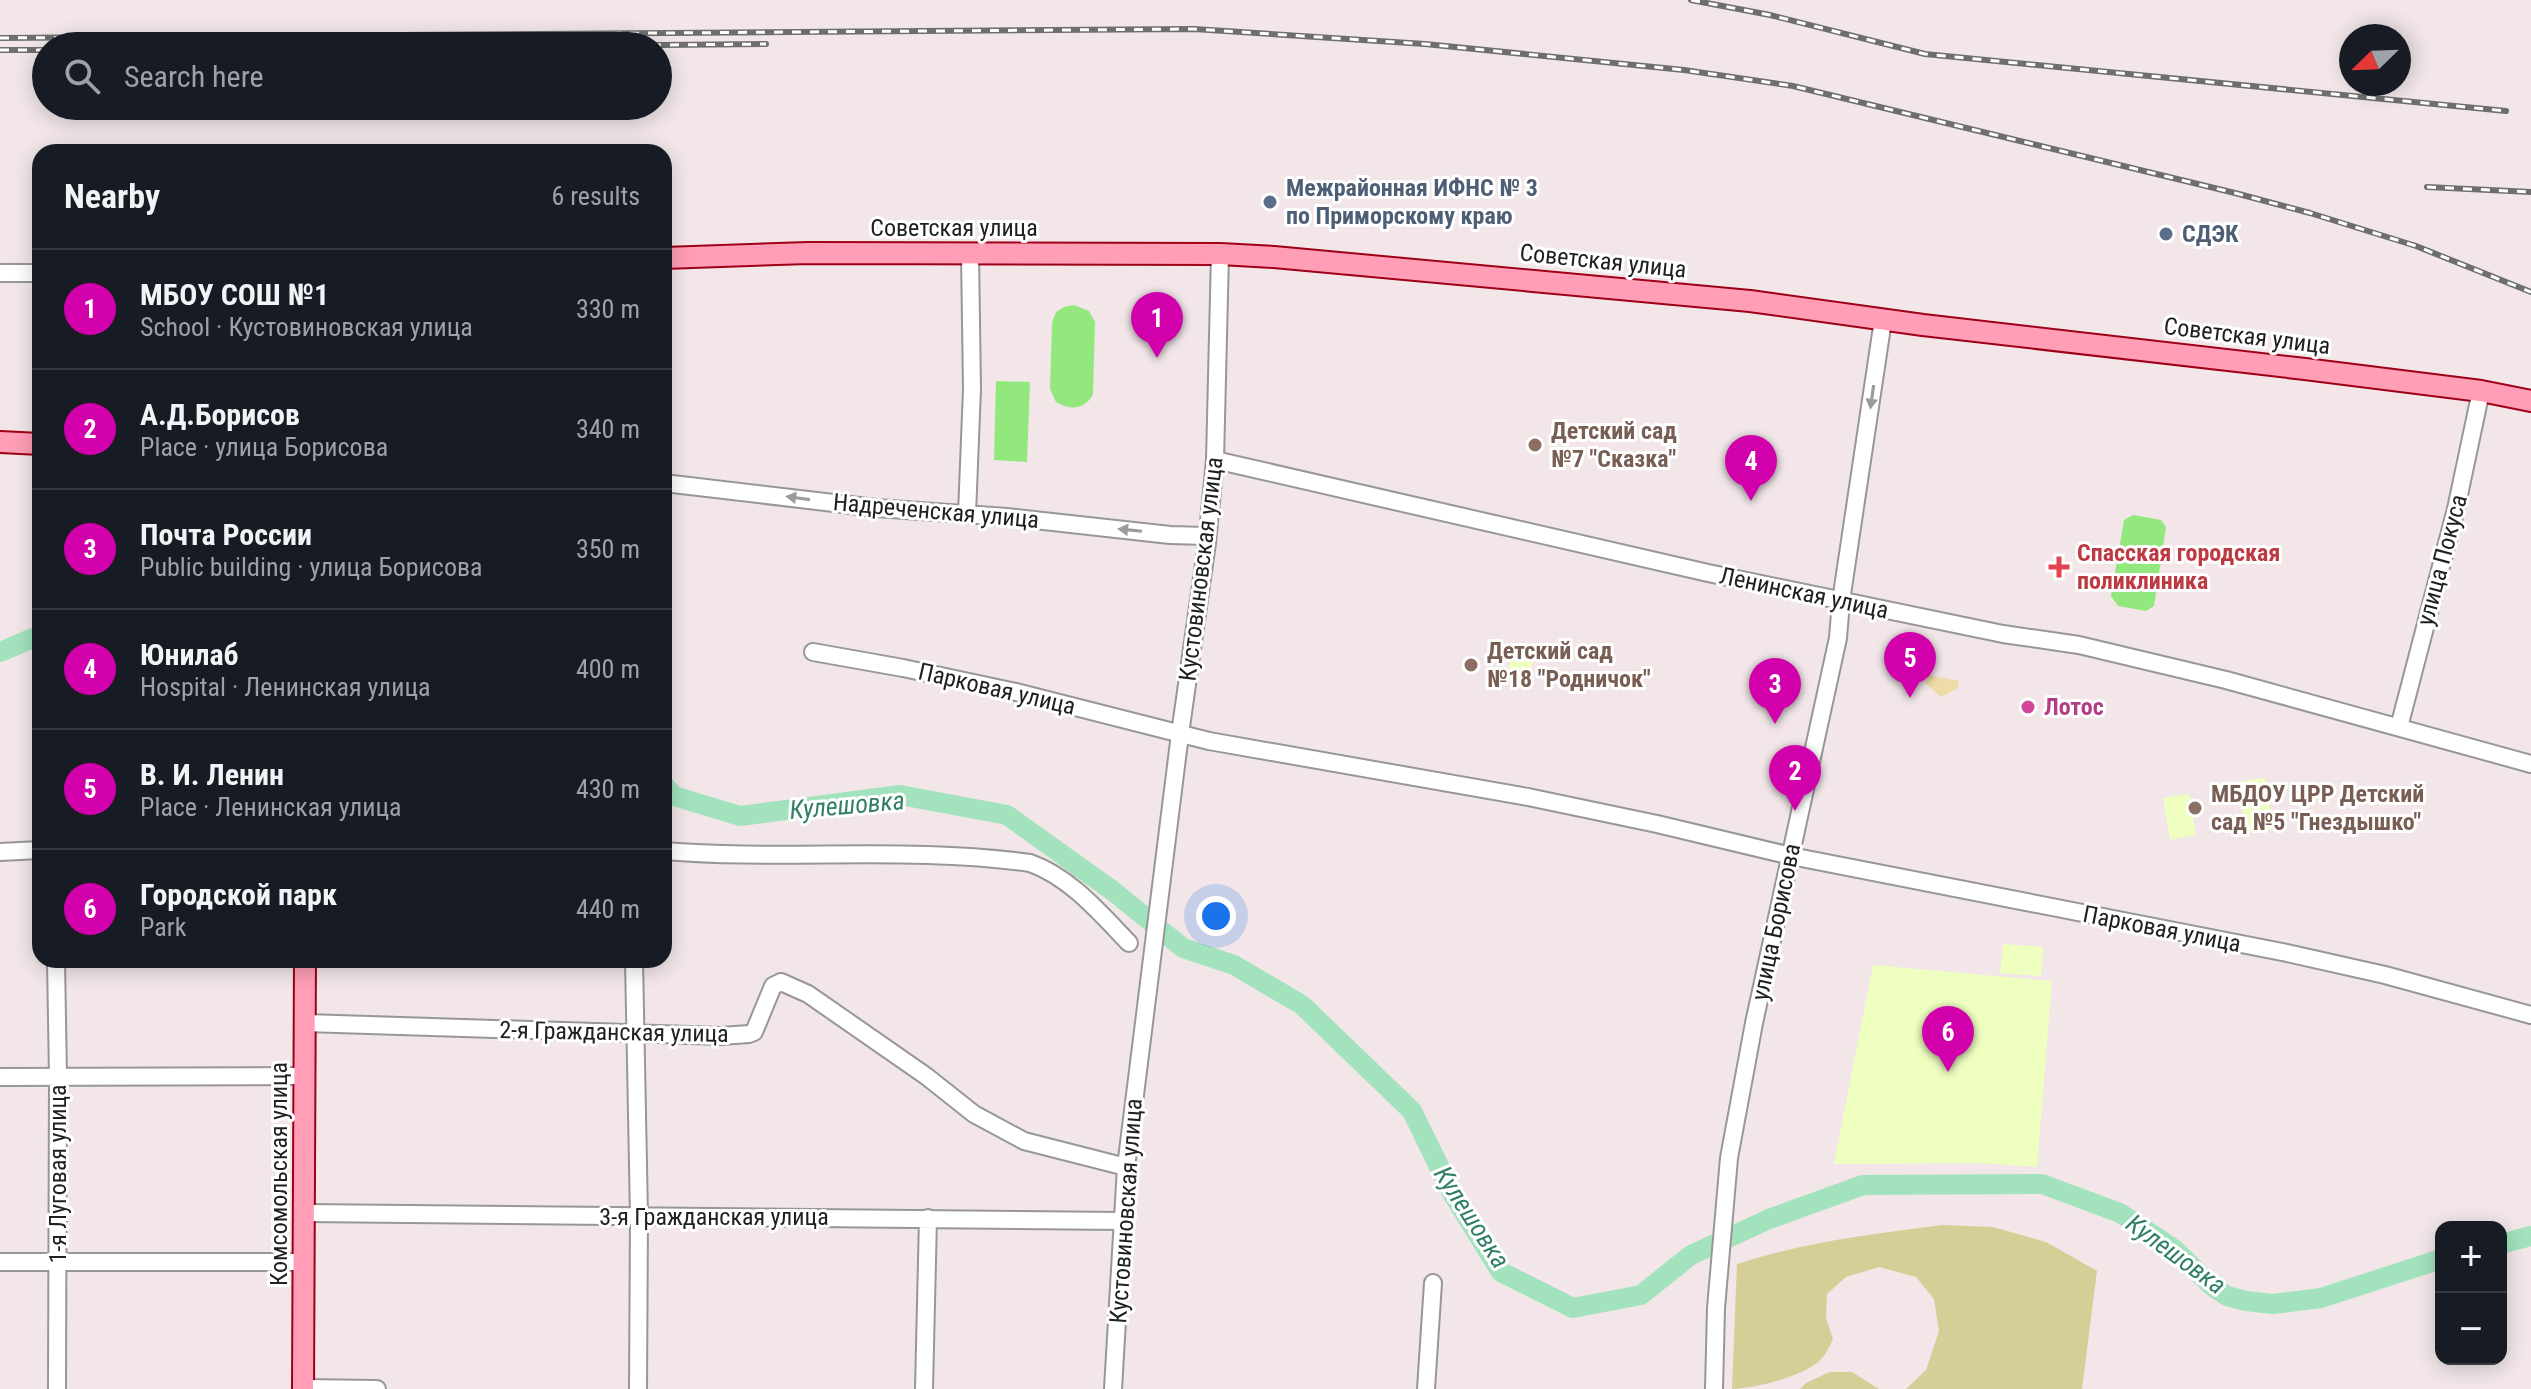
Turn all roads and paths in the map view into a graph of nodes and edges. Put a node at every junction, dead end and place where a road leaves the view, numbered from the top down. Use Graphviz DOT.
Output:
graph roads {
  1 [pos="970,254"];
  2 [pos="1220,254"];
  3 [pos="672,258"];
  4 [pos="0,273"];
  5 [pos="32,273"];
  6 [pos="1883,320"];
  7 [pos="2481,391"];
  8 [pos="2531,401"];
  9 [pos="0,442"];
  10 [pos="32,444"];
  11 [pos="1215,460"];
  12 [pos="672,484"];
  13 [pos="967,514"];
  14 [pos="1207,536"];
  15 [pos="1841,601"];
  16 [pos="813,652"];
  17 [pos="2399,727"];
  18 [pos="1180,734"];
  19 [pos="2531,764"];
  20 [pos="32,850"];
  21 [pos="0,852"];
  22 [pos="672,852"];
  23 [pos="1791,856"];
  24 [pos="1129,943"];
  25 [pos="56,968"];
  26 [pos="305,968"];
  27 [pos="634,968"];
  28 [pos="2531,1015"];
  29 [pos="305,1023"];
  30 [pos="637,1033"];
  31 [pos="304,1076"];
  32 [pos="0,1077"];
  33 [pos="58,1077"];
  34 [pos="1126,1167"];
  35 [pos="305,1213"];
  36 [pos="639,1216"];
  37 [pos="928,1218"];
  38 [pos="1123,1221"];
  39 [pos="0,1262"];
  40 [pos="59,1262"];
  41 [pos="304,1262"];
  42 [pos="1433,1283"];
  43 [pos="303,1388"];
  44 [pos="57,1389"];
  45 [pos="377,1389"];
  46 [pos="638,1389"];
  47 [pos="924,1389"];
  48 [pos="1113,1389"];
  49 [pos="1426,1389"];
  50 [pos="1714,1389"];
  1 -- 2 [label="main road, Советская улица"];
  1 -- 3 [label="main road, Советская улица"];
  1 -- 13 [label="street"];
  2 -- 6 [label="main road, Советская улица"];
  2 -- 11 [label="street, Кустовиновская улица"];
  4 -- 5 [label="street"];
  6 -- 7 [label="main road, Советская улица"];
  6 -- 15 [label="street, улица Борисова, one-way"];
  7 -- 8 [label="main road, Советская улица"];
  7 -- 17 [label="street, улица Покуса"];
  9 -- 10 [label="main road"];
  11 -- 14 [label="street, Кустовиновская улица"];
  11 -- 15 [label="street, Ленинская улица"];
  13 -- 12 [label="street, Надреченская улица, one-way"];
  14 -- 13 [label="street, Надреченская улица, one-way"];
  14 -- 18 [label="street, Кустовиновская улица"];
  15 -- 17 [label="street, Ленинская улица"];
  15 -- 23 [label="street, улица Борисова"];
  16 -- 18 [label="street, Парковая улица"];
  17 -- 19 [label="street, Ленинская улица"];
  18 -- 23 [label="street, Парковая улица"];
  18 -- 34 [label="street, Кустовиновская улица"];
  20 -- 21 [label="street"];
  22 -- 24 [label="street"];
  23 -- 28 [label="street, Парковая улица"];
  23 -- 50 [label="street, улица Борисова"];
  25 -- 33 [label="street, 1-я Луговая улица"];
  26 -- 29 [label="main road, Комсомольская улица"];
  27 -- 30 [label="street"];
  29 -- 30 [label="street, 2-я Гражданская улица"];
  29 -- 31 [label="main road, Комсомольская улица"];
  30 -- 34 [label="street, 2-я Гражданская улица"];
  30 -- 36 [label="street"];
  31 -- 33 [label="street"];
  31 -- 35 [label="main road, Комсомольская улица"];
  32 -- 33 [label="street"];
  33 -- 40 [label="street, 1-я Луговая улица"];
  34 -- 38 [label="street, Кустовиновская улица"];
  35 -- 36 [label="street, 3-я Гражданская улица"];
  35 -- 41 [label="main road, Комсомольская улица"];
  36 -- 37 [label="street, 3-я Гражданская улица"];
  36 -- 46 [label="street"];
  37 -- 38 [label="street, 3-я Гражданская улица"];
  37 -- 47 [label="street"];
  38 -- 48 [label="street, Кустовиновская улица"];
  39 -- 40 [label="street"];
  40 -- 41 [label="street"];
  40 -- 44 [label="street, 1-я Луговая улица"];
  41 -- 43 [label="main road, Комсомольская улица"];
  42 -- 49 [label="street"];
  43 -- 45 [label="street"];
}
